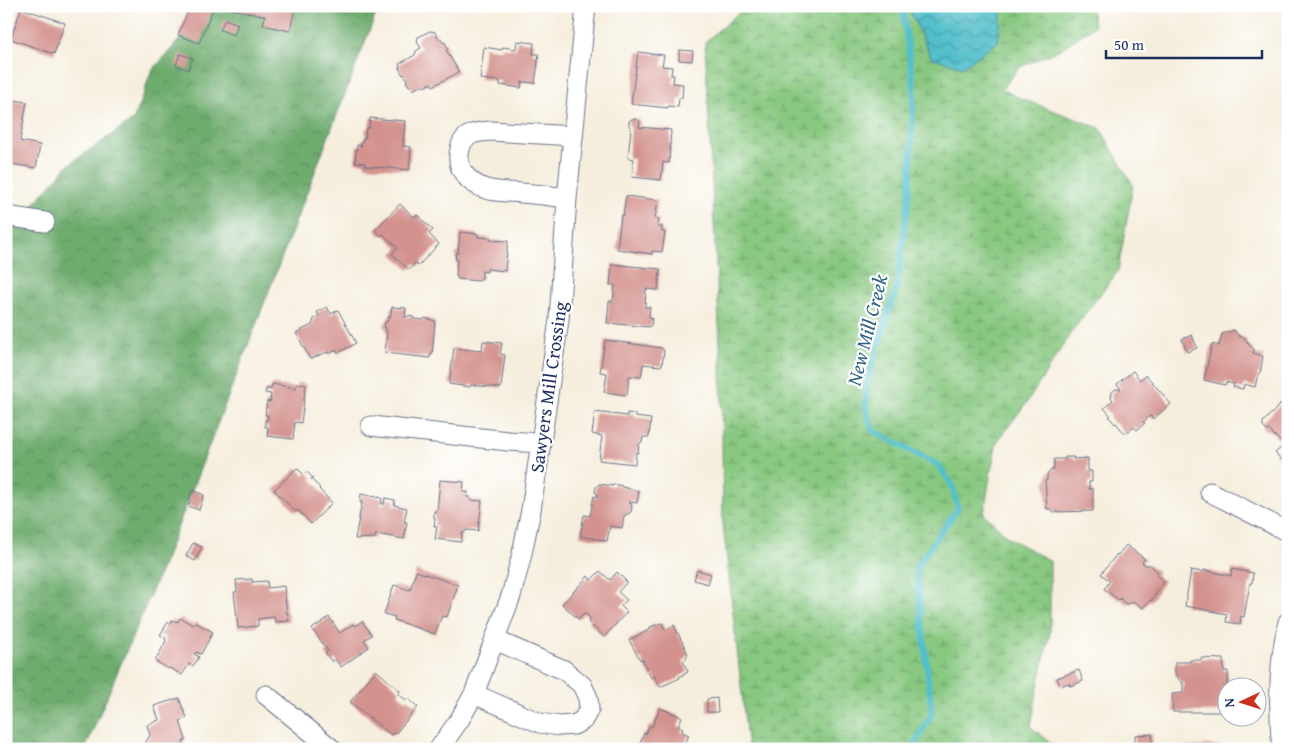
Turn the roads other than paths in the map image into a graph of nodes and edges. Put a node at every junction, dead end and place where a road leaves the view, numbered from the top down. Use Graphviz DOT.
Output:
graph roads {
  1 [pos="586,6"];
  2 [pos="573,136"];
  3 [pos="568,198"];
  4 [pos="6,216"];
  5 [pos="45,222"];
  6 [pos="370,426"];
  7 [pos="541,443"];
  8 [pos="1210,492"];
  9 [pos="1288,532"];
  10 [pos="1288,622"];
  11 [pos="495,640"];
  12 [pos="474,694"];
  13 [pos="266,695"];
  14 [pos="332,749"];
  15 [pos="439,749"];
  16 [pos="1282,749"];
  1 -- 2 [label="street, Sawyers Mill Crossing"];
  2 -- 3 [label="street, Sawyers Mill Crossing"];
  2 -- 3 [label="street"];
  3 -- 7 [label="street, Sawyers Mill Crossing"];
  4 -- 5 [label="street"];
  6 -- 7 [label="street"];
  7 -- 11 [label="street, Sawyers Mill Crossing"];
  8 -- 9 [label="street"];
  10 -- 16 [label="street"];
  11 -- 12 [label="street, Sawyers Mill Crossing"];
  11 -- 12 [label="street"];
  12 -- 15 [label="street, Sawyers Mill Crossing"];
  13 -- 14 [label="street"];
}
